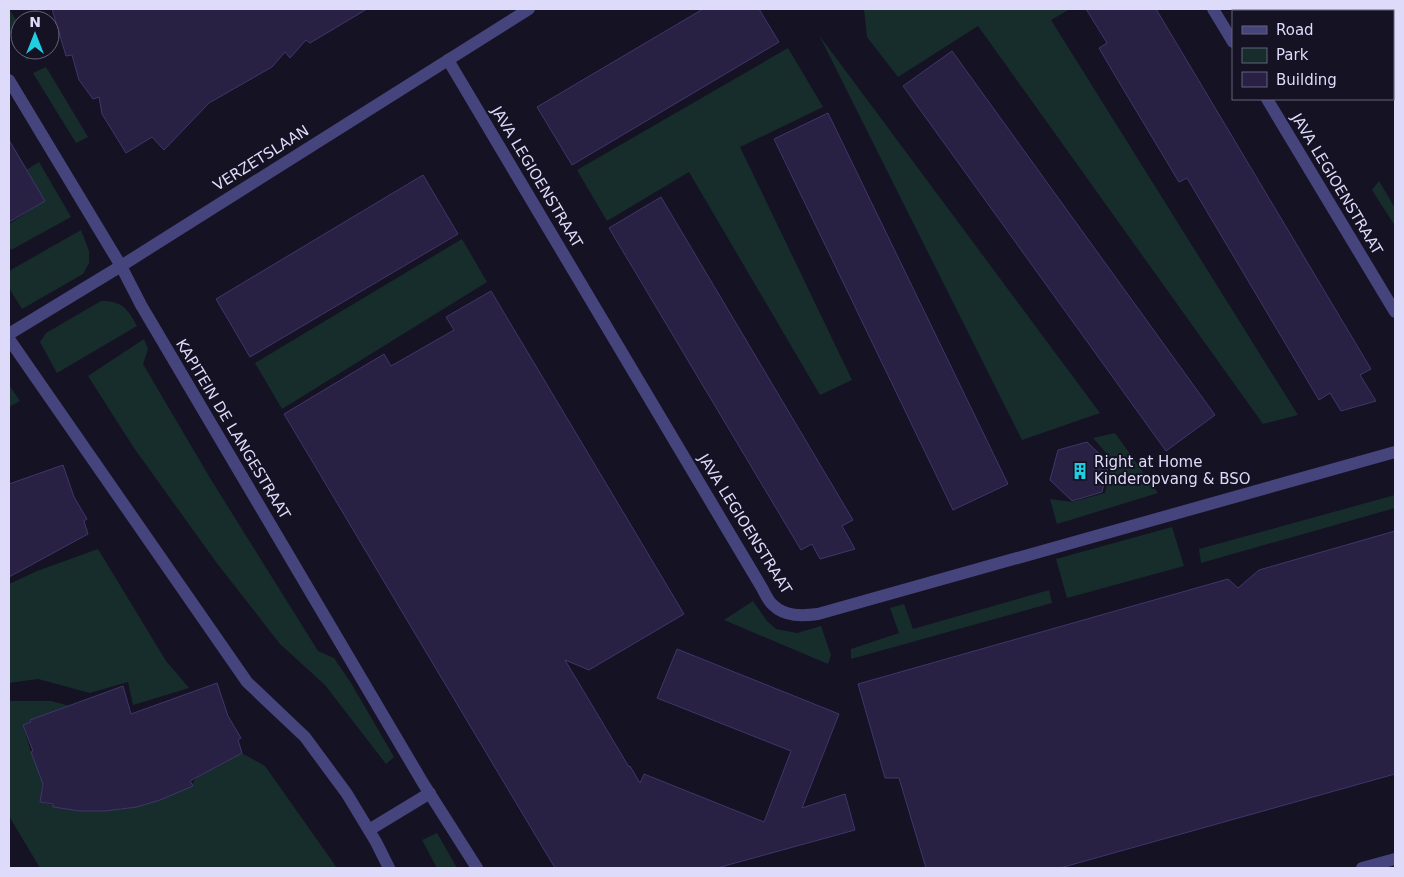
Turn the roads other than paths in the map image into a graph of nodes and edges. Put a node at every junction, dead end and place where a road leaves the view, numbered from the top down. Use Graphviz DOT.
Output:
graph roads {
  1 [pos="529,9"];
  2 [pos="1213,9"];
  3 [pos="1232,40"];
  4 [pos="448,60"];
  5 [pos="9,80"];
  6 [pos="1268,100"];
  7 [pos="121,266"];
  8 [pos="1395,312"];
  9 [pos="9,334"];
  10 [pos="9,339"];
  11 [pos="1395,452"];
  12 [pos="430,793"];
  13 [pos="369,830"];
  14 [pos="1395,859"];
  15 [pos="389,868"];
  16 [pos="477,868"];
  17 [pos="1362,868"];
  1 -- 4 [label="street, VERZETSLAAN"];
  2 -- 3 [label="street"];
  4 -- 7 [label="street, VERZETSLAAN"];
  4 -- 11 [label="street, JAVA LEGIOENSTRAAT"];
  5 -- 7 [label="street, KAPITEIN DE LANGESTRAAT"];
  6 -- 8 [label="street, JAVA LEGIOENSTRAAT"];
  7 -- 9 [label="street, VERZETSLAAN"];
  7 -- 12 [label="street, KAPITEIN DE LANGESTRAAT"];
  10 -- 13 [label="street"];
  12 -- 13 [label="street"];
  12 -- 16 [label="street, KAPITEIN DE LANGESTRAAT"];
  13 -- 15 [label="street"];
  14 -- 17 [label="street"];
}
